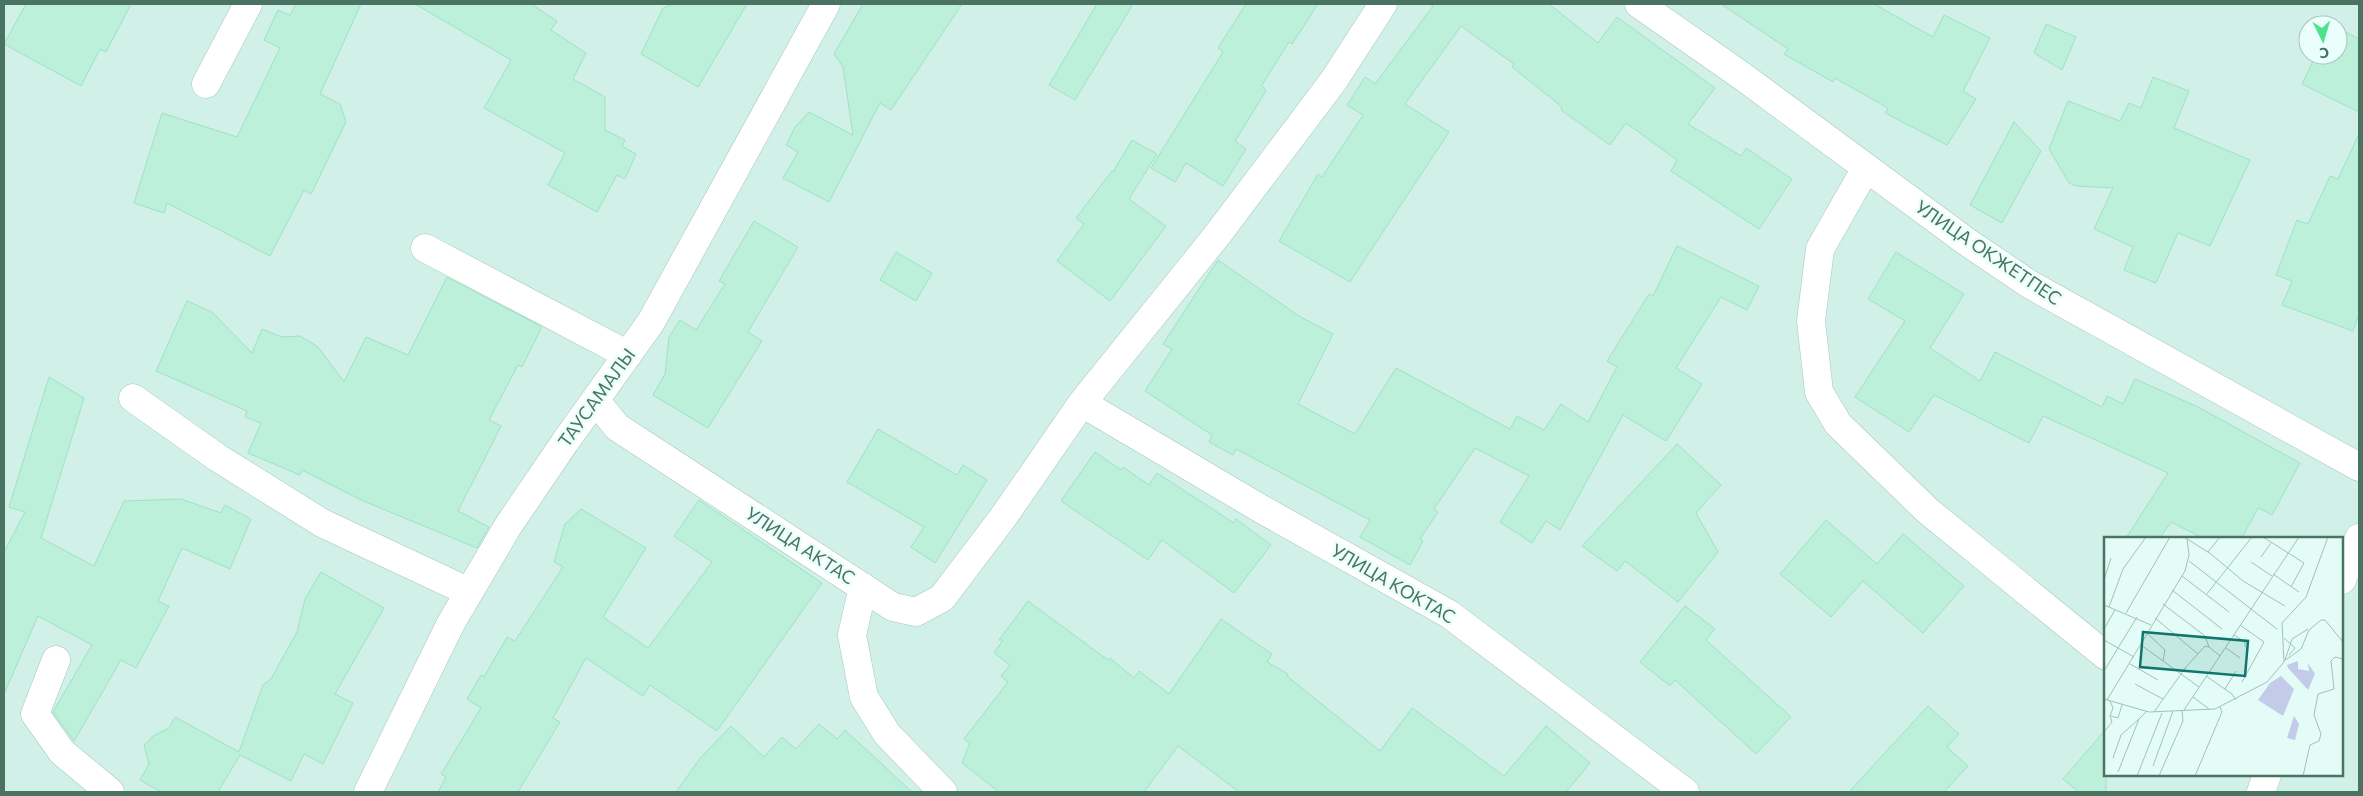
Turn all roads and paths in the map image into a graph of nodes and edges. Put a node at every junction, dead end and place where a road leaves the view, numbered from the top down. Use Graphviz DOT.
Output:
graph roads {
  1 [pos="248,4"];
  2 [pos="826,4"];
  3 [pos="1383,4"];
  4 [pos="1639,4"];
  5 [pos="206,84"];
  6 [pos="1866,168"];
  7 [pos="425,248"];
  8 [pos="628,355"];
  9 [pos="133,398"];
  10 [pos="596,401"];
  11 [pos="1082,403"];
  12 [pos="2359,467"];
  13 [pos="2359,538"];
  14 [pos="2343,578"];
  15 [pos="863,588"];
  16 [pos="470,592"];
  17 [pos="2104,654"];
  18 [pos="56,660"];
  19 [pos="110,792"];
  20 [pos="368,792"];
  21 [pos="943,792"];
  22 [pos="1685,792"];
  1 -- 5 [label="street"];
  2 -- 8 [label="street, ТАУСАМАЛЫ"];
  3 -- 11 [label="street"];
  4 -- 6 [label="street, УЛИЦА ОКЖЕТПЕС"];
  6 -- 12 [label="street, УЛИЦА ОКЖЕТПЕС"];
  6 -- 17 [label="street"];
  7 -- 8 [label="street"];
  8 -- 10 [label="street, ТАУСАМАЛЫ"];
  9 -- 16 [label="street"];
  10 -- 15 [label="street, УЛИЦА АКТАС"];
  10 -- 16 [label="street, ТАУСАМАЛЫ"];
  11 -- 15 [label="street"];
  11 -- 22 [label="street, УЛИЦА КОКТАС"];
  13 -- 14 [label="street"];
  15 -- 21 [label="street, УЛИЦА АКТАС"];
  16 -- 20 [label="street, ТАУСАМАЛЫ"];
  18 -- 19 [label="street"];
}
